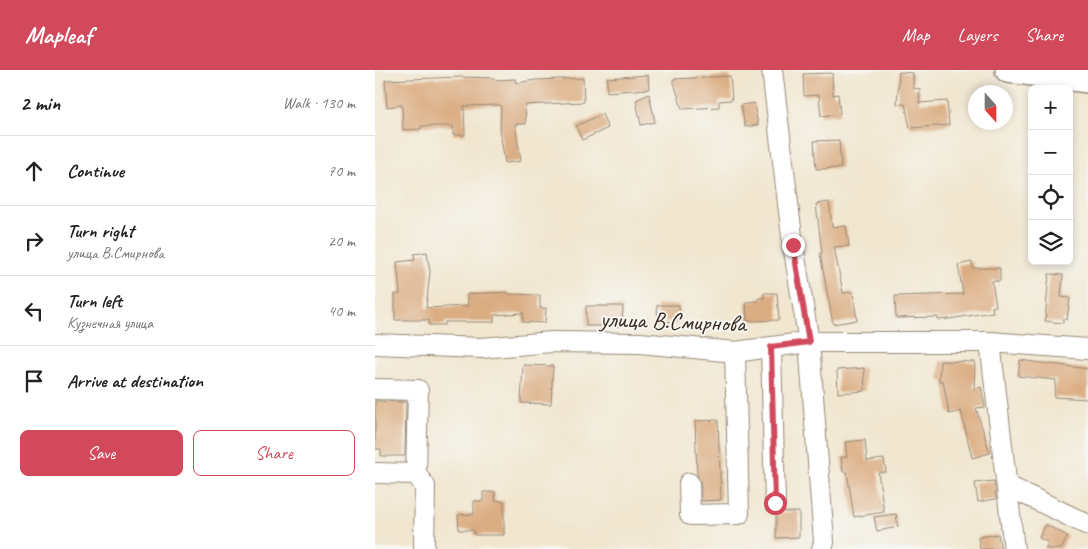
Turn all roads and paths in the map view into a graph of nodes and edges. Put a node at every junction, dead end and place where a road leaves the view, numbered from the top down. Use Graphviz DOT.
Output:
graph roads {
  1 [pos="772,70"];
  2 [pos="1008,70"];
  3 [pos="1088,80"];
  4 [pos="809,342"];
  5 [pos="990,342"];
  6 [pos="375,344"];
  7 [pos="771,347"];
  8 [pos="1088,350"];
  9 [pos="735,352"];
  10 [pos="375,389"];
  11 [pos="375,473"];
  12 [pos="417,474"];
  13 [pos="689,483"];
  14 [pos="1007,486"];
  15 [pos="775,503"];
  16 [pos="1088,525"];
  17 [pos="424,549"];
  18 [pos="822,549"];
  19 [pos="1014,549"];
  1 -- 4 [label="street"];
  2 -- 3 [label="main road"];
  4 -- 5 [label="street, улица В.Смирнова"];
  4 -- 7 [label="street, улица В.Смирнова"];
  4 -- 18 [label="street"];
  5 -- 8 [label="street, улица В.Смирнова"];
  5 -- 14 [label="street"];
  6 -- 9 [label="street, улица В.Смирнова"];
  7 -- 9 [label="street, улица В.Смирнова"];
  7 -- 15 [label="street"];
  9 -- 13 [label="street"];
  10 -- 12 [label="street"];
  11 -- 12 [label="street"];
  12 -- 17 [label="street"];
  14 -- 16 [label="street"];
  14 -- 19 [label="street"];
}
